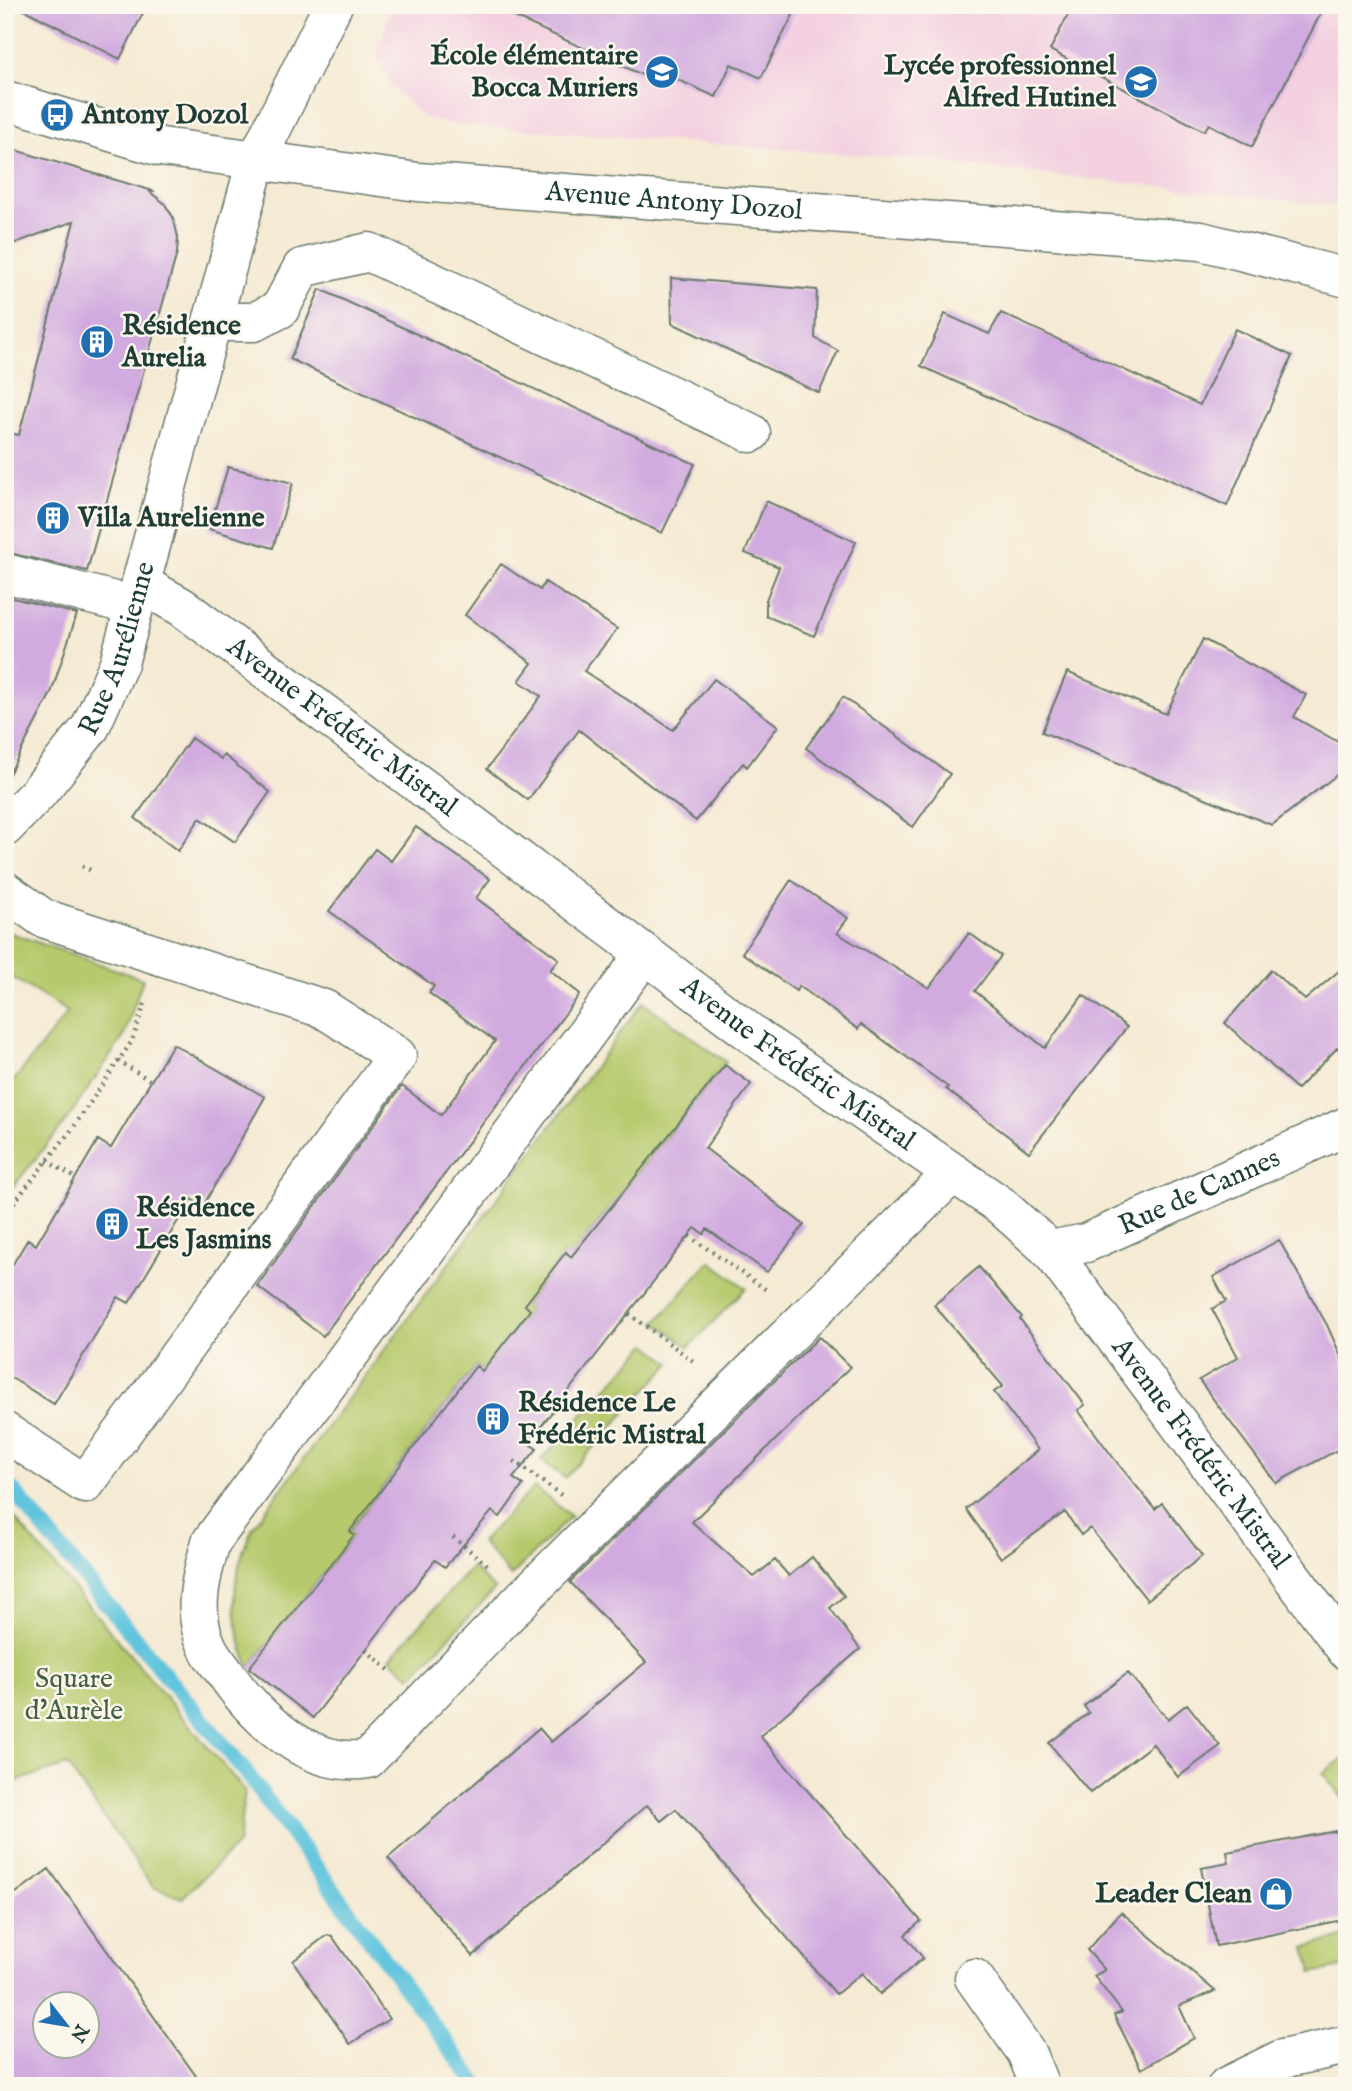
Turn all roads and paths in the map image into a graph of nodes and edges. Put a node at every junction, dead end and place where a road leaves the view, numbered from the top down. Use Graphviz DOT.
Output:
graph roads {
  1 [pos="333,5"];
  2 [pos="5,100"];
  3 [pos="256,160"];
  4 [pos="1347,278"];
  5 [pos="212,323"];
  6 [pos="751,433"];
  7 [pos="5,573"];
  8 [pos="138,595"];
  9 [pos="5,827"];
  10 [pos="82,866"];
  11 [pos="94,872"];
  12 [pos="5,891"];
  13 [pos="645,954"];
  14 [pos="148,994"];
  15 [pos="118,1061"];
  16 [pos="150,1081"];
  17 [pos="1347,1126"];
  18 [pos="47,1161"];
  19 [pos="953,1173"];
  20 [pos="76,1178"];
  21 [pos="5,1214"];
  22 [pos="689,1236"];
  23 [pos="1050,1250"];
  24 [pos="629,1314"];
  25 [pos="807,1319"];
  26 [pos="734,1390"];
  27 [pos="5,1432"];
  28 [pos="514,1461"];
  29 [pos="600,1522"];
  30 [pos="1347,1651"];
  31 [pos="974,1978"];
  32 [pos="1347,2024"];
  33 [pos="1347,2045"];
  34 [pos="1289,2072"];
  35 [pos="1040,2086"];
  36 [pos="1227,2086"];
  1 -- 3 [label="street, Rue Aurélienne"];
  2 -- 3 [label="street, Avenue Antony Dozol"];
  3 -- 4 [label="street, Avenue Antony Dozol"];
  3 -- 5 [label="street, Rue Aurélienne"];
  5 -- 6 [label="street"];
  5 -- 8 [label="street, Rue Aurélienne"];
  7 -- 8 [label="street, Avenue Frédéric Mistral"];
  8 -- 9 [label="street, Rue Aurélienne"];
  8 -- 13 [label="street, Avenue Frédéric Mistral"];
  10 -- 11 [label="path"];
  12 -- 27 [label="street"];
  13 -- 19 [label="street, Avenue Frédéric Mistral"];
  13 -- 29 [label="street"];
  14 -- 15 [label="path"];
  15 -- 16 [label="path"];
  15 -- 18 [label="path"];
  17 -- 23 [label="street, Rue de Cannes"];
  18 -- 20 [label="path"];
  18 -- 21 [label="path"];
  19 -- 23 [label="street, Avenue Frédéric Mistral"];
  19 -- 25 [label="street"];
  22 -- 25 [label="path"];
  23 -- 30 [label="street, Avenue Frédéric Mistral"];
  24 -- 26 [label="path"];
  25 -- 26 [label="street"];
  26 -- 29 [label="street"];
  28 -- 29 [label="path"];
  31 -- 35 [label="street"];
  32 -- 34 [label="street"];
  33 -- 34 [label="street"];
  34 -- 36 [label="street"];
}
